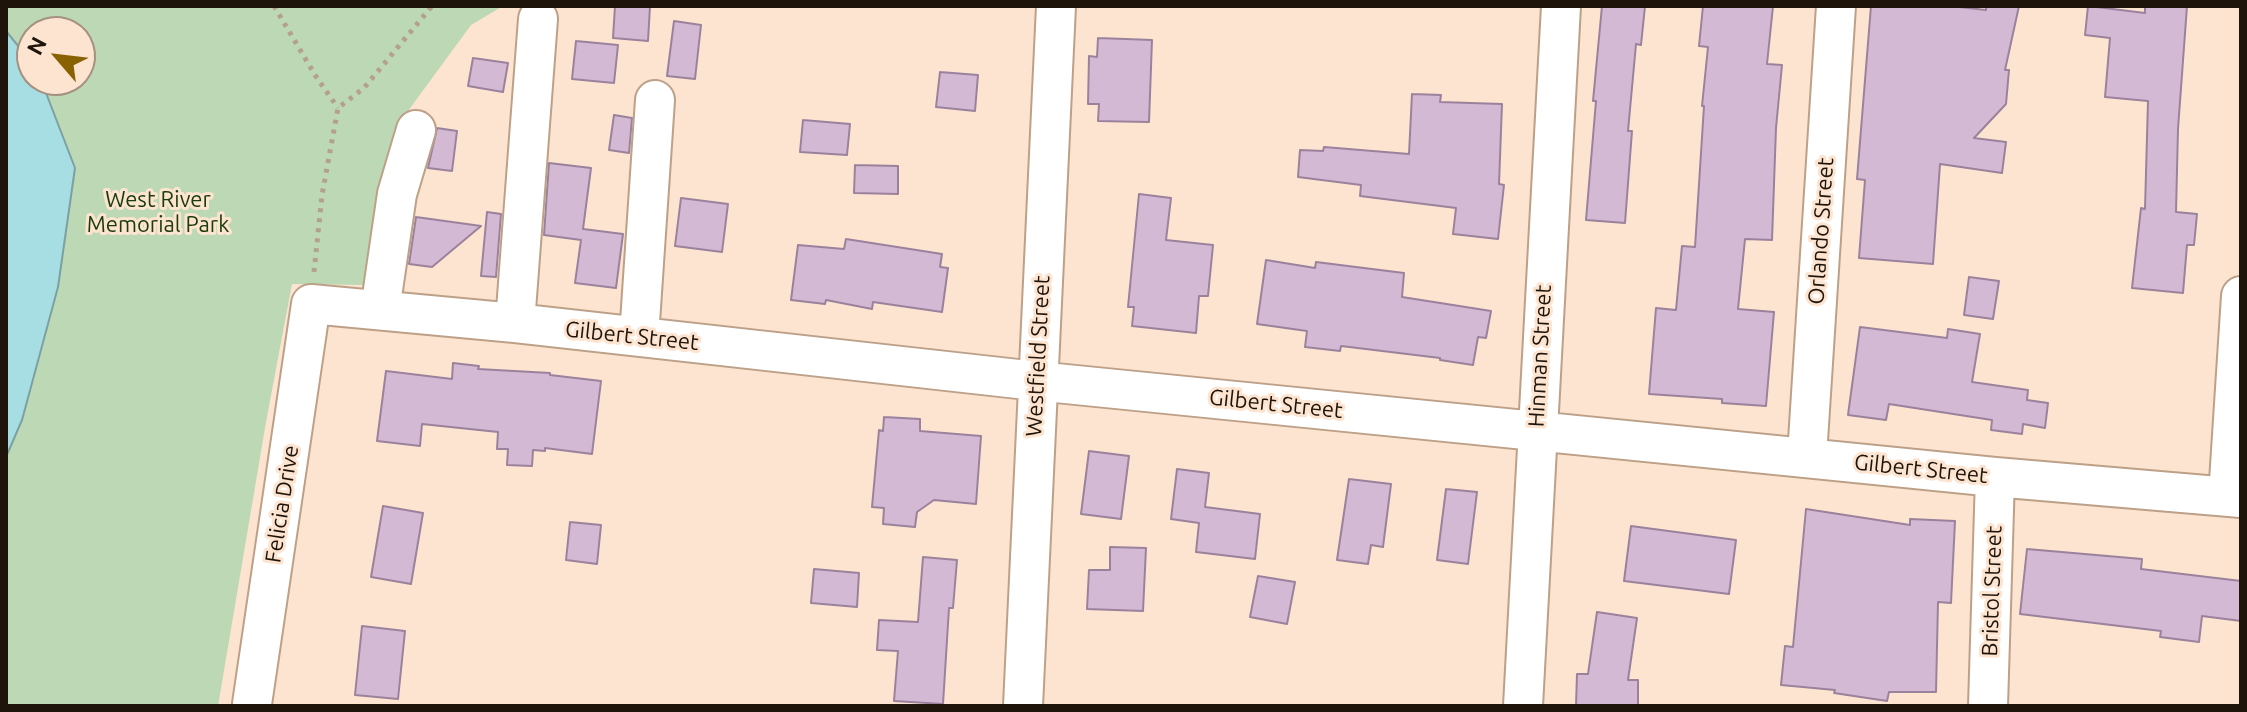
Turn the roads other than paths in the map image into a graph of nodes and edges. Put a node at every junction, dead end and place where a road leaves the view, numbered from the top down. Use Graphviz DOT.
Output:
graph roads {
  1 [pos="1056,6"];
  2 [pos="1561,6"];
  3 [pos="1836,6"];
  4 [pos="538,19"];
  5 [pos="655,100"];
  6 [pos="416,130"];
  7 [pos="2241,296"];
  8 [pos="311,304"];
  9 [pos="380,310"];
  10 [pos="515,323"];
  11 [pos="639,337"];
  12 [pos="1036,381"];
  13 [pos="1536,430"];
  14 [pos="1807,456"];
  15 [pos="1995,477"];
  16 [pos="2235,498"];
  17 [pos="252,704"];
  18 [pos="1023,706"];
  19 [pos="1523,706"];
  20 [pos="1988,706"];
  1 -- 12 [label="street, Westfield Street"];
  2 -- 13 [label="street, Hinman Street"];
  3 -- 14 [label="street, Orlando Street"];
  4 -- 10 [label="street"];
  5 -- 11 [label="street"];
  6 -- 9 [label="street"];
  7 -- 16 [label="street"];
  8 -- 9 [label="street, Gilbert Street"];
  8 -- 17 [label="street, Felicia Drive"];
  9 -- 10 [label="street, Gilbert Street"];
  10 -- 11 [label="street, Gilbert Street"];
  11 -- 12 [label="street, Gilbert Street"];
  12 -- 13 [label="street, Gilbert Street"];
  12 -- 18 [label="street, Westfield Street"];
  13 -- 14 [label="street, Gilbert Street"];
  13 -- 19 [label="street, Hinman Street"];
  14 -- 15 [label="street, Gilbert Street"];
  15 -- 16 [label="street, Gilbert Street"];
  15 -- 20 [label="street, Bristol Street"];
}
